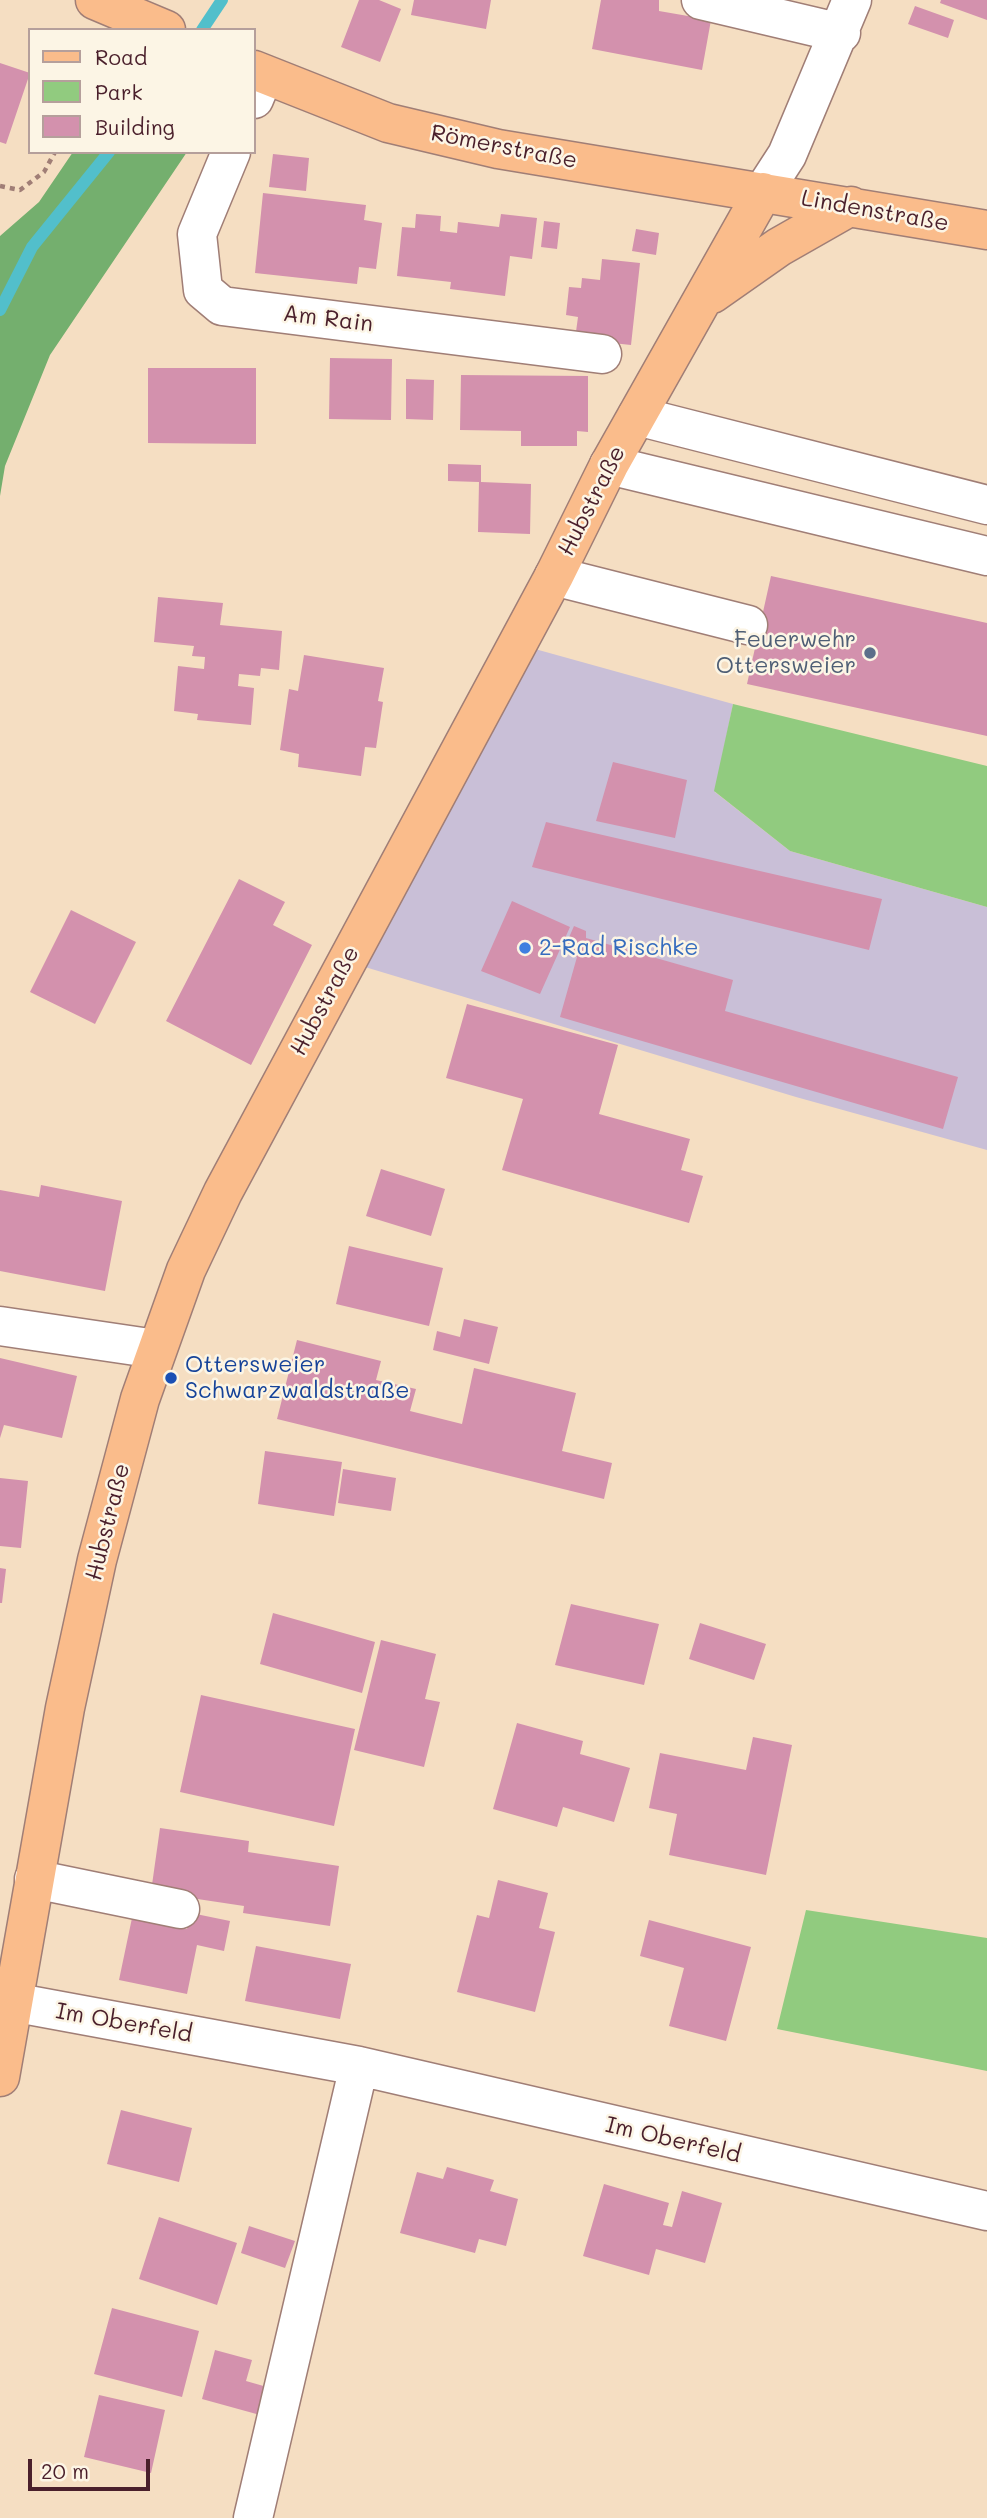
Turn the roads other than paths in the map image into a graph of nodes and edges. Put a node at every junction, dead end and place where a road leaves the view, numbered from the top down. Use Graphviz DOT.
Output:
graph roads {
  1 [pos="95,0"];
  2 [pos="701,0"];
  3 [pos="847,16"];
  4 [pos="161,28"];
  5 [pos="257,81"];
  6 [pos="230,154"];
  7 [pos="764,192"];
  8 [pos="851,206"];
  9 [pos="987,230"];
  10 [pos="705,300"];
  11 [pos="602,354"];
  12 [pos="637,416"];
  13 [pos="609,465"];
  14 [pos="987,505"];
  15 [pos="987,556"];
  16 [pos="554,576"];
  17 [pos="748,625"];
  18 [pos="0,1326"];
  19 [pos="156,1349"];
  20 [pos="34,1879"];
  21 [pos="180,1909"];
  22 [pos="12,2002"];
  23 [pos="359,2066"];
  24 [pos="0,2077"];
  25 [pos="987,2211"];
  26 [pos="253,2518"];
  1 -- 4 [label="main road"];
  2 -- 3 [label="street"];
  3 -- 7 [label="street, Hubstraße"];
  5 -- 7 [label="main road, Römerstraße"];
  6 -- 11 [label="street, Am Rain"];
  7 -- 8 [label="main road, Lindenstraße"];
  7 -- 10 [label="main road, Hubstraße"];
  8 -- 9 [label="main road, Lindenstraße"];
  8 -- 10 [label="main road"];
  10 -- 12 [label="main road, Hubstraße"];
  12 -- 13 [label="main road, Hubstraße"];
  12 -- 14 [label="street"];
  13 -- 15 [label="street"];
  13 -- 16 [label="main road, Hubstraße"];
  16 -- 17 [label="street"];
  16 -- 19 [label="main road, Hubstraße"];
  18 -- 19 [label="street"];
  19 -- 20 [label="main road, Hubstraße"];
  20 -- 21 [label="street"];
  20 -- 22 [label="main road, Hubstraße"];
  22 -- 23 [label="street, Im Oberfeld"];
  22 -- 24 [label="main road, Hubstraße"];
  23 -- 25 [label="street, Im Oberfeld"];
  23 -- 26 [label="street"];
}
